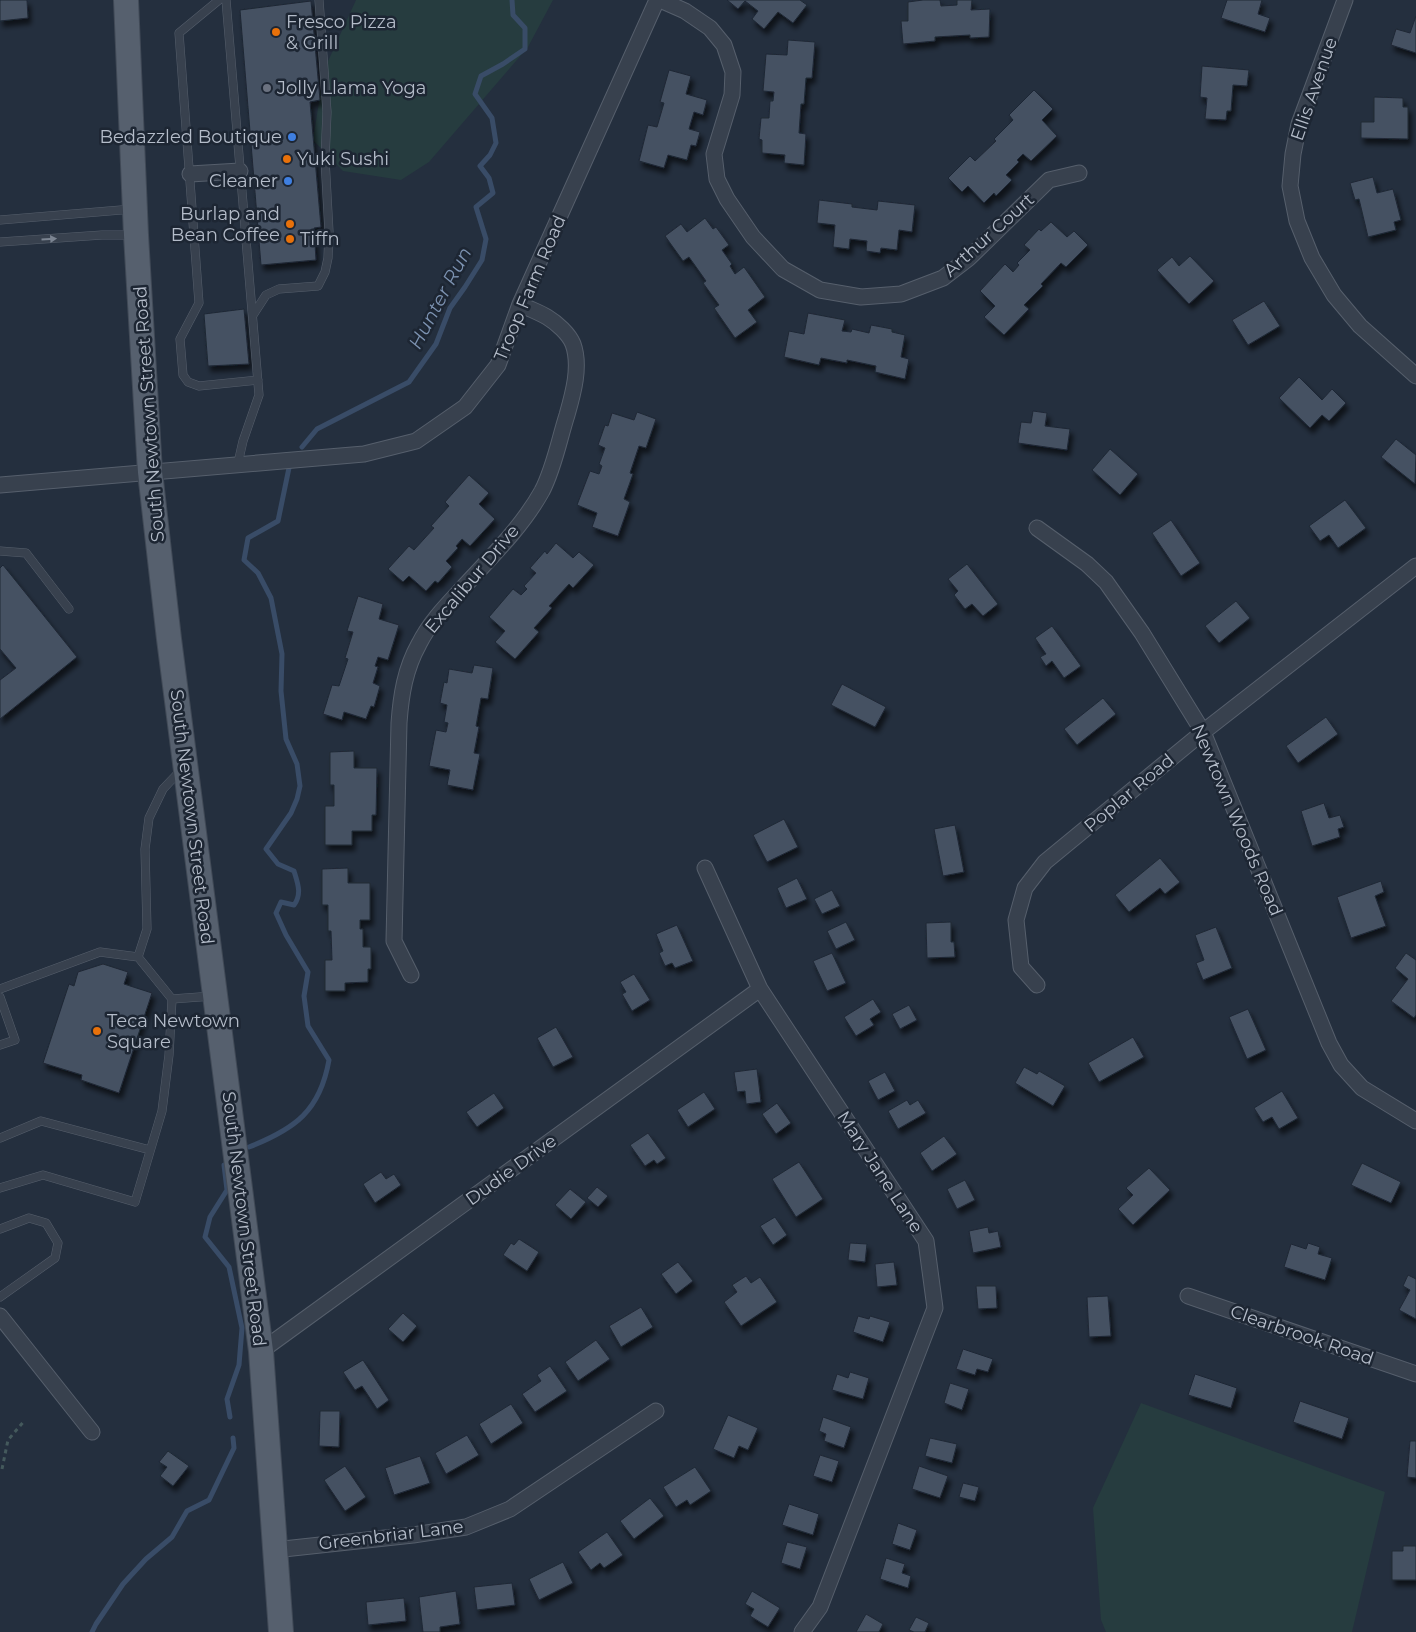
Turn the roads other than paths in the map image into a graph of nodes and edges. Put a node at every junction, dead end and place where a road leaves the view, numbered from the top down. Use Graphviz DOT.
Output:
graph roads {
  1 [pos="126,0"];
  2 [pos="219,0"];
  3 [pos="226,0"];
  4 [pos="319,0"];
  5 [pos="658,0"];
  6 [pos="1345,0"];
  7 [pos="240,171"];
  8 [pos="1078,173"];
  9 [pos="190,174"];
  10 [pos="135,209"];
  11 [pos="0,220"];
  12 [pos="136,235"];
  13 [pos="0,242"];
  14 [pos="520,304"];
  15 [pos="252,315"];
  16 [pos="1416,376"];
  17 [pos="258,380"];
  18 [pos="238,463"];
  19 [pos="150,472"];
  20 [pos="0,485"];
  21 [pos="1037,528"];
  22 [pos="0,552"];
  23 [pos="1416,566"];
  24 [pos="69,609"];
  25 [pos="1203,732"];
  26 [pos="186,765"];
  27 [pos="704,868"];
  28 [pos="138,957"];
  29 [pos="411,975"];
  30 [pos="1037,985"];
  31 [pos="0,988"];
  32 [pos="760,989"];
  33 [pos="215,996"];
  34 [pos="0,998"];
  35 [pos="172,999"];
  36 [pos="0,1045"];
  37 [pos="1416,1122"];
  38 [pos="0,1138"];
  39 [pos="150,1150"];
  40 [pos="0,1188"];
  41 [pos="0,1230"];
  42 [pos="1188,1296"];
  43 [pos="0,1297"];
  44 [pos="0,1316"];
  45 [pos="261,1351"];
  46 [pos="1416,1374"];
  47 [pos="656,1411"];
  48 [pos="92,1432"];
  49 [pos="274,1550"];
  50 [pos="281,1632"];
  51 [pos="802,1632"];
  1 -- 10 [label="main road, South Newtown Street Road"];
  2 -- 9 [label="lane"];
  3 -- 7 [label="lane"];
  4 -- 15 [label="lane"];
  5 -- 8 [label="street, Arthur Court"];
  5 -- 14 [label="street, Troop Farm Road"];
  6 -- 16 [label="street, Ellis Avenue"];
  7 -- 9 [label="street"];
  7 -- 15 [label="lane"];
  9 -- 17 [label="lane"];
  10 -- 11 [label="lane"];
  10 -- 12 [label="main road, South Newtown Street Road"];
  13 -- 12 [label="lane, one-way"];
  12 -- 19 [label="main road, South Newtown Street Road"];
  14 -- 18 [label="street, Troop Farm Road"];
  14 -- 29 [label="street, Excalibur Drive"];
  15 -- 17 [label="lane"];
  17 -- 18 [label="lane"];
  18 -- 19 [label="street, Troop Farm Road"];
  19 -- 20 [label="street, Troop Farm Road"];
  19 -- 26 [label="main road, South Newtown Street Road"];
  21 -- 25 [label="street, Newtown Woods Road"];
  22 -- 24 [label="lane"];
  23 -- 25 [label="street, Poplar Road"];
  25 -- 30 [label="street, Poplar Road"];
  25 -- 37 [label="street, Newtown Woods Road"];
  26 -- 28 [label="lane"];
  26 -- 33 [label="main road, South Newtown Street Road"];
  27 -- 32 [label="street, Mary Jane Lane"];
  28 -- 31 [label="lane"];
  28 -- 35 [label="lane"];
  32 -- 45 [label="street, Dudie Drive"];
  32 -- 51 [label="street, Mary Jane Lane"];
  33 -- 35 [label="lane"];
  33 -- 45 [label="main road, South Newtown Street Road"];
  34 -- 36 [label="lane"];
  35 -- 39 [label="lane"];
  38 -- 39 [label="lane"];
  39 -- 40 [label="lane"];
  41 -- 43 [label="lane"];
  42 -- 46 [label="street, Clearbrook Road"];
  44 -- 48 [label="street"];
  45 -- 49 [label="main road, South Newtown Street Road"];
  47 -- 49 [label="street, Greenbriar Lane"];
  49 -- 50 [label="main road, South Newtown Street Road"];
}
